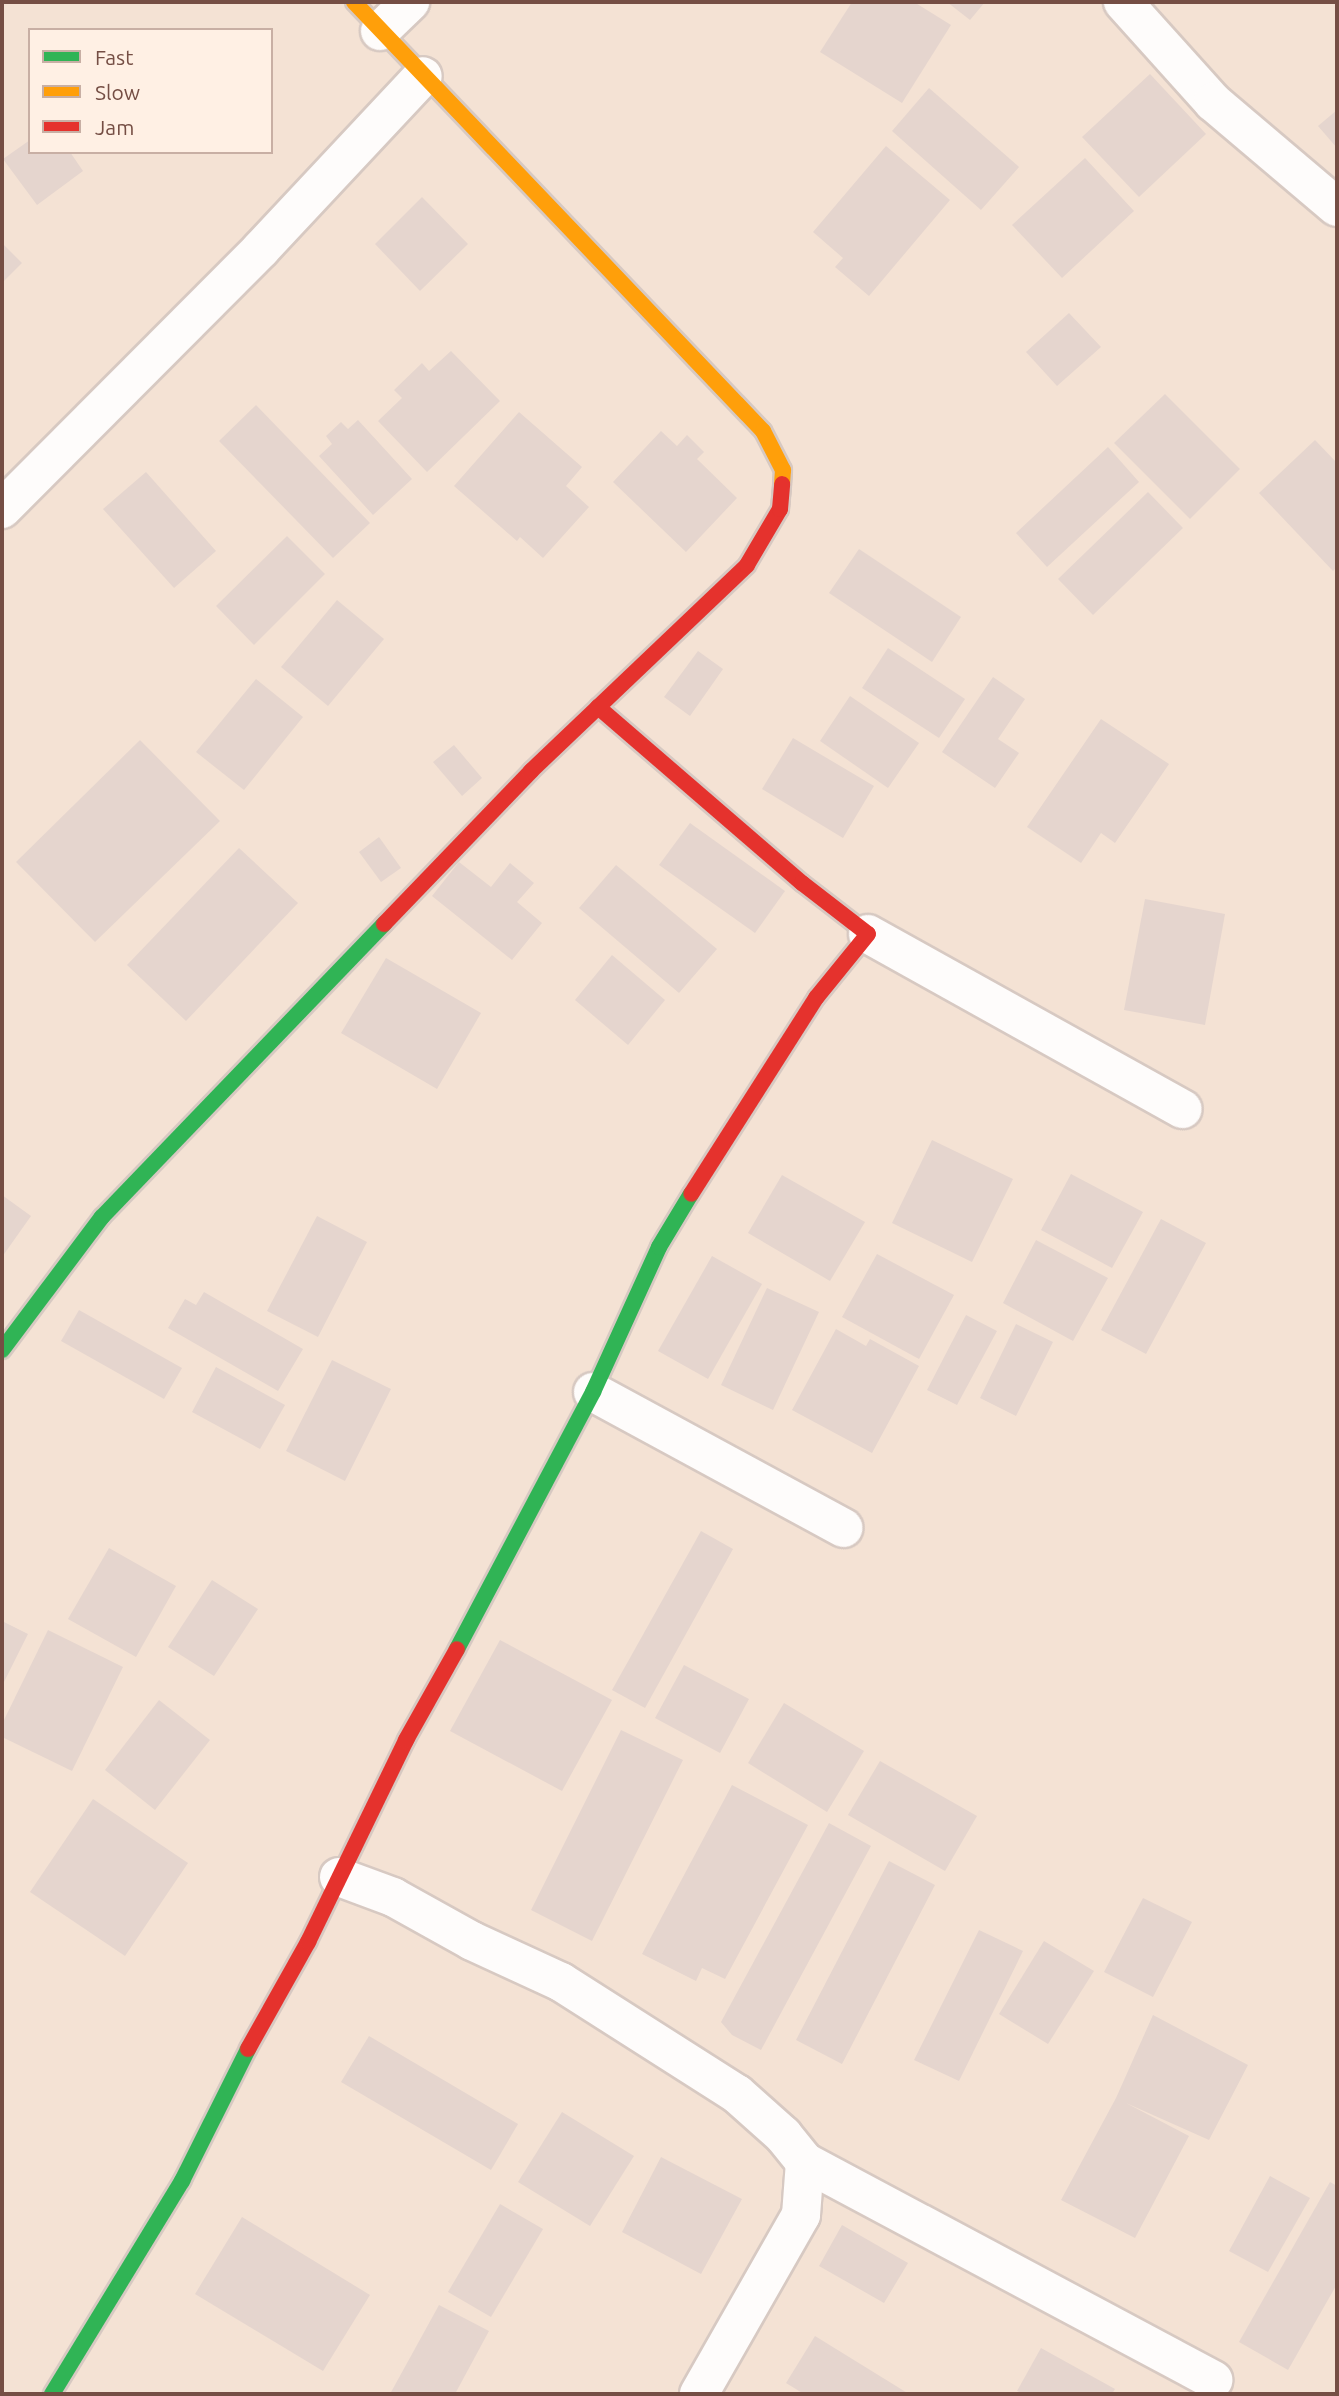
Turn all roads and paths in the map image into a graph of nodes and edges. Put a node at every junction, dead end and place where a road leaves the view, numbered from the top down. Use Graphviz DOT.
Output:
graph roads {
  1 [pos="354,2"];
  2 [pos="410,2"];
  3 [pos="1123,2"];
  4 [pos="380,31"];
  5 [pos="424,76"];
  6 [pos="1337,207"];
  7 [pos="2,509"];
  8 [pos="598,707"];
  9 [pos="868,934"];
  10 [pos="1184,1109"];
  11 [pos="2,1350"];
  12 [pos="593,1392"];
  13 [pos="843,1528"];
  14 [pos="339,1877"];
  15 [pos="805,2162"];
  16 [pos="1214,2379"];
  17 [pos="52,2394"];
  18 [pos="699,2394"];
  1 -- 4 [label="street"];
  2 -- 4 [label="street"];
  3 -- 6 [label="street"];
  4 -- 5 [label="street"];
  5 -- 7 [label="street"];
  5 -- 8 [label="street"];
  8 -- 9 [label="street"];
  8 -- 11 [label="street"];
  9 -- 10 [label="street"];
  9 -- 12 [label="street"];
  12 -- 13 [label="street"];
  12 -- 14 [label="street"];
  14 -- 15 [label="street"];
  14 -- 17 [label="street"];
  15 -- 16 [label="street"];
  15 -- 18 [label="street"];
}
